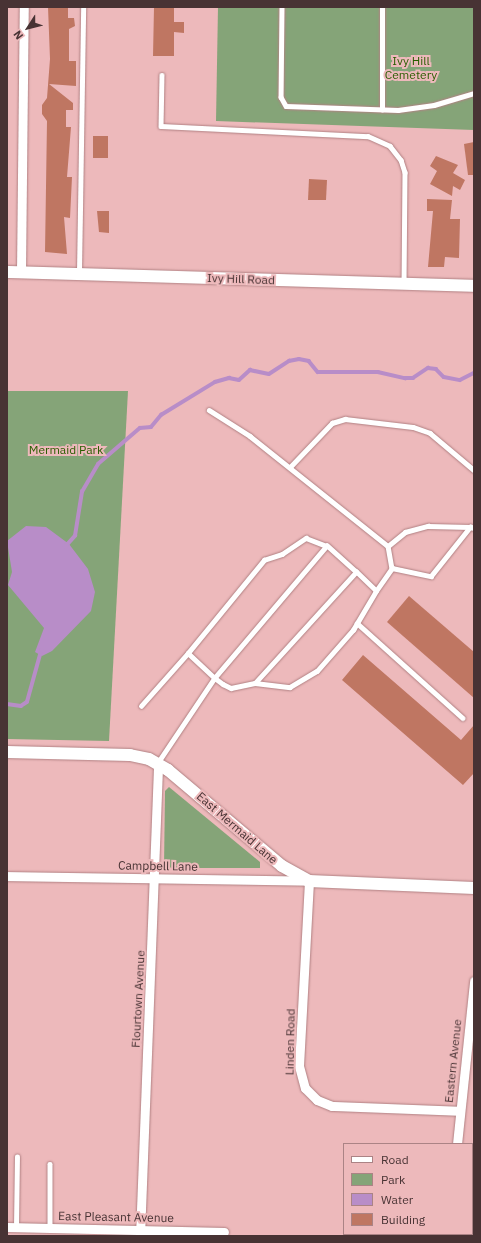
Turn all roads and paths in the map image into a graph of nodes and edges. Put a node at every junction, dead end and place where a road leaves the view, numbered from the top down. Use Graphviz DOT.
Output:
graph roads {
  1 [pos="24,7"];
  2 [pos="83,7"];
  3 [pos="282,7"];
  4 [pos="382,7"];
  5 [pos="162,75"];
  6 [pos="474,94"];
  7 [pos="382,110"];
  8 [pos="7,272"];
  9 [pos="21,272"];
  10 [pos="79,274"];
  11 [pos="404,284"];
  12 [pos="474,286"];
  13 [pos="209,410"];
  14 [pos="290,467"];
  15 [pos="474,470"];
  16 [pos="472,528"];
  17 [pos="327,546"];
  18 [pos="388,546"];
  19 [pos="392,568"];
  20 [pos="356,572"];
  21 [pos="376,591"];
  22 [pos="357,623"];
  23 [pos="188,653"];
  24 [pos="215,678"];
  25 [pos="255,684"];
  26 [pos="141,706"];
  27 [pos="463,718"];
  28 [pos="7,752"];
  29 [pos="158,763"];
  30 [pos="7,876"];
  31 [pos="156,878"];
  32 [pos="308,881"];
  33 [pos="474,888"];
  34 [pos="474,981"];
  35 [pos="464,1073"];
  36 [pos="474,1073"];
  37 [pos="460,1111"];
  38 [pos="458,1143"];
  39 [pos="17,1157"];
  40 [pos="50,1164"];
  41 [pos="12,1227"];
  42 [pos="50,1227"];
  43 [pos="140,1232"];
  44 [pos="224,1232"];
  1 -- 9 [label="street"];
  2 -- 10 [label="lane"];
  3 -- 7 [label="lane"];
  4 -- 7 [label="lane"];
  5 -- 11 [label="lane"];
  6 -- 7 [label="lane"];
  8 -- 9 [label="main road, Ivy Hill Road"];
  9 -- 10 [label="main road, Ivy Hill Road"];
  10 -- 11 [label="main road, Ivy Hill Road"];
  11 -- 12 [label="main road, Ivy Hill Road"];
  13 -- 14 [label="lane"];
  14 -- 15 [label="lane"];
  14 -- 18 [label="lane"];
  16 -- 18 [label="lane"];
  16 -- 19 [label="lane"];
  17 -- 20 [label="lane"];
  17 -- 23 [label="lane"];
  17 -- 24 [label="lane"];
  18 -- 19 [label="lane"];
  19 -- 21 [label="lane"];
  20 -- 21 [label="lane"];
  20 -- 25 [label="lane"];
  21 -- 22 [label="lane"];
  22 -- 25 [label="lane"];
  22 -- 27 [label="lane"];
  23 -- 24 [label="lane"];
  23 -- 26 [label="lane"];
  24 -- 25 [label="lane"];
  24 -- 29 [label="lane"];
  28 -- 29 [label="main road, East Mermaid Lane"];
  29 -- 31 [label="street, Flourtown Avenue"];
  29 -- 32 [label="main road, East Mermaid Lane"];
  30 -- 31 [label="street, Campbell Lane"];
  31 -- 32 [label="street, Campbell Lane"];
  31 -- 43 [label="street, Flourtown Avenue"];
  32 -- 33 [label="main road, East Mermaid Lane"];
  32 -- 37 [label="street, Linden Road"];
  34 -- 35 [label="street, Eastern Avenue"];
  35 -- 36 [label="street"];
  35 -- 37 [label="street, Eastern Avenue"];
  37 -- 38 [label="street, Eastern Avenue"];
  39 -- 41 [label="lane"];
  40 -- 42 [label="lane"];
  41 -- 42 [label="street, East Pleasant Avenue"];
  42 -- 43 [label="street, East Pleasant Avenue"];
  43 -- 44 [label="street, East Pleasant Avenue"];
}
